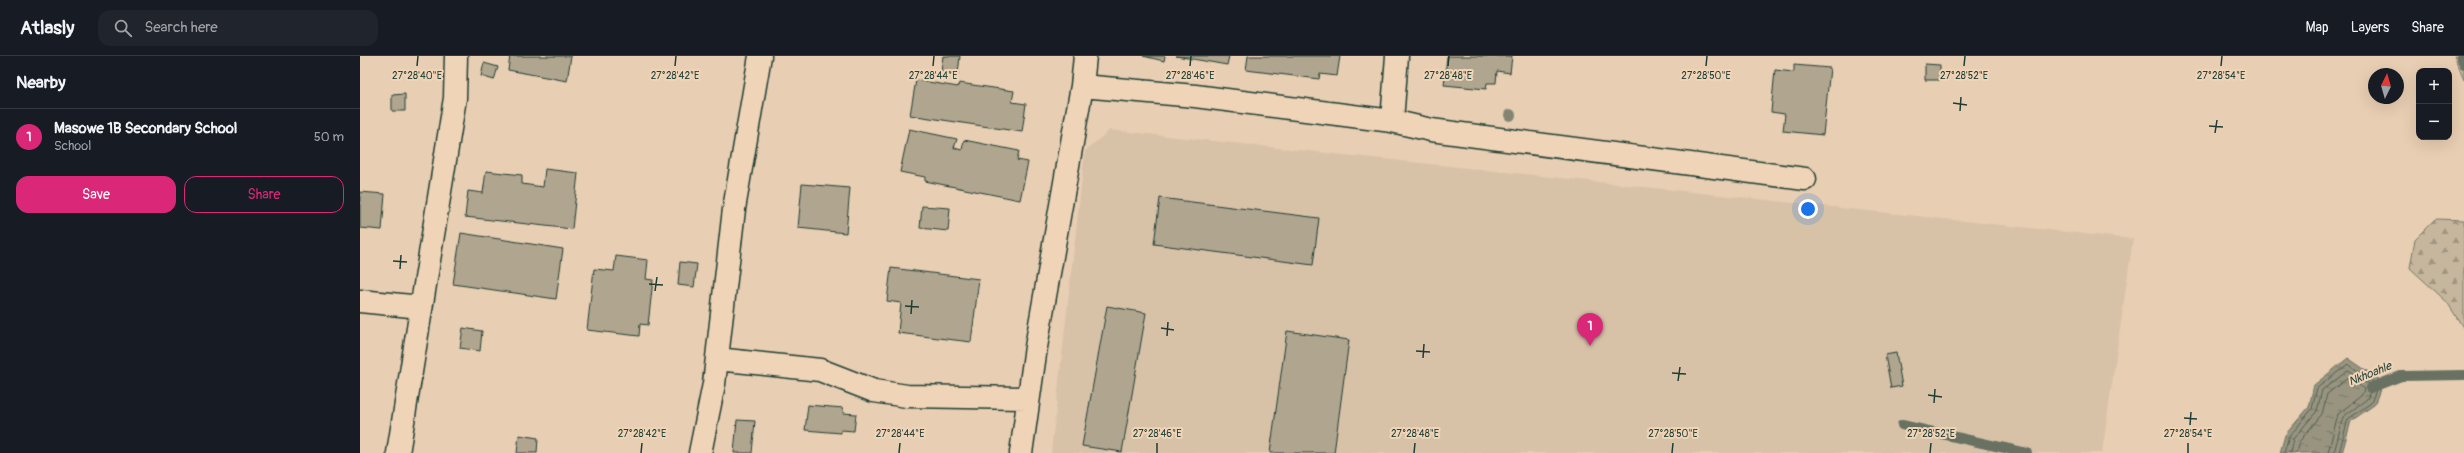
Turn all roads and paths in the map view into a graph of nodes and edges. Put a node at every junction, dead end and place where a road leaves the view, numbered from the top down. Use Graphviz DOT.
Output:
graph roads {
  1 [pos="456,56"];
  2 [pos="760,56"];
  3 [pos="1085,56"];
  4 [pos="1397,56"];
  5 [pos="1082,86"];
  6 [pos="1392,120"];
  7 [pos="1805,179"];
  8 [pos="360,301"];
  9 [pos="421,307"];
  10 [pos="717,359"];
  11 [pos="1028,398"];
  12 [pos="398,453"];
  13 [pos="700,453"];
  14 [pos="1021,453"];
  1 -- 9 [label="street"];
  2 -- 10 [label="street"];
  3 -- 5 [label="street"];
  4 -- 6 [label="street"];
  5 -- 6 [label="street"];
  5 -- 11 [label="street"];
  6 -- 7 [label="street"];
  8 -- 9 [label="street"];
  9 -- 12 [label="street"];
  10 -- 11 [label="street"];
  10 -- 13 [label="street"];
  11 -- 14 [label="street"];
}
